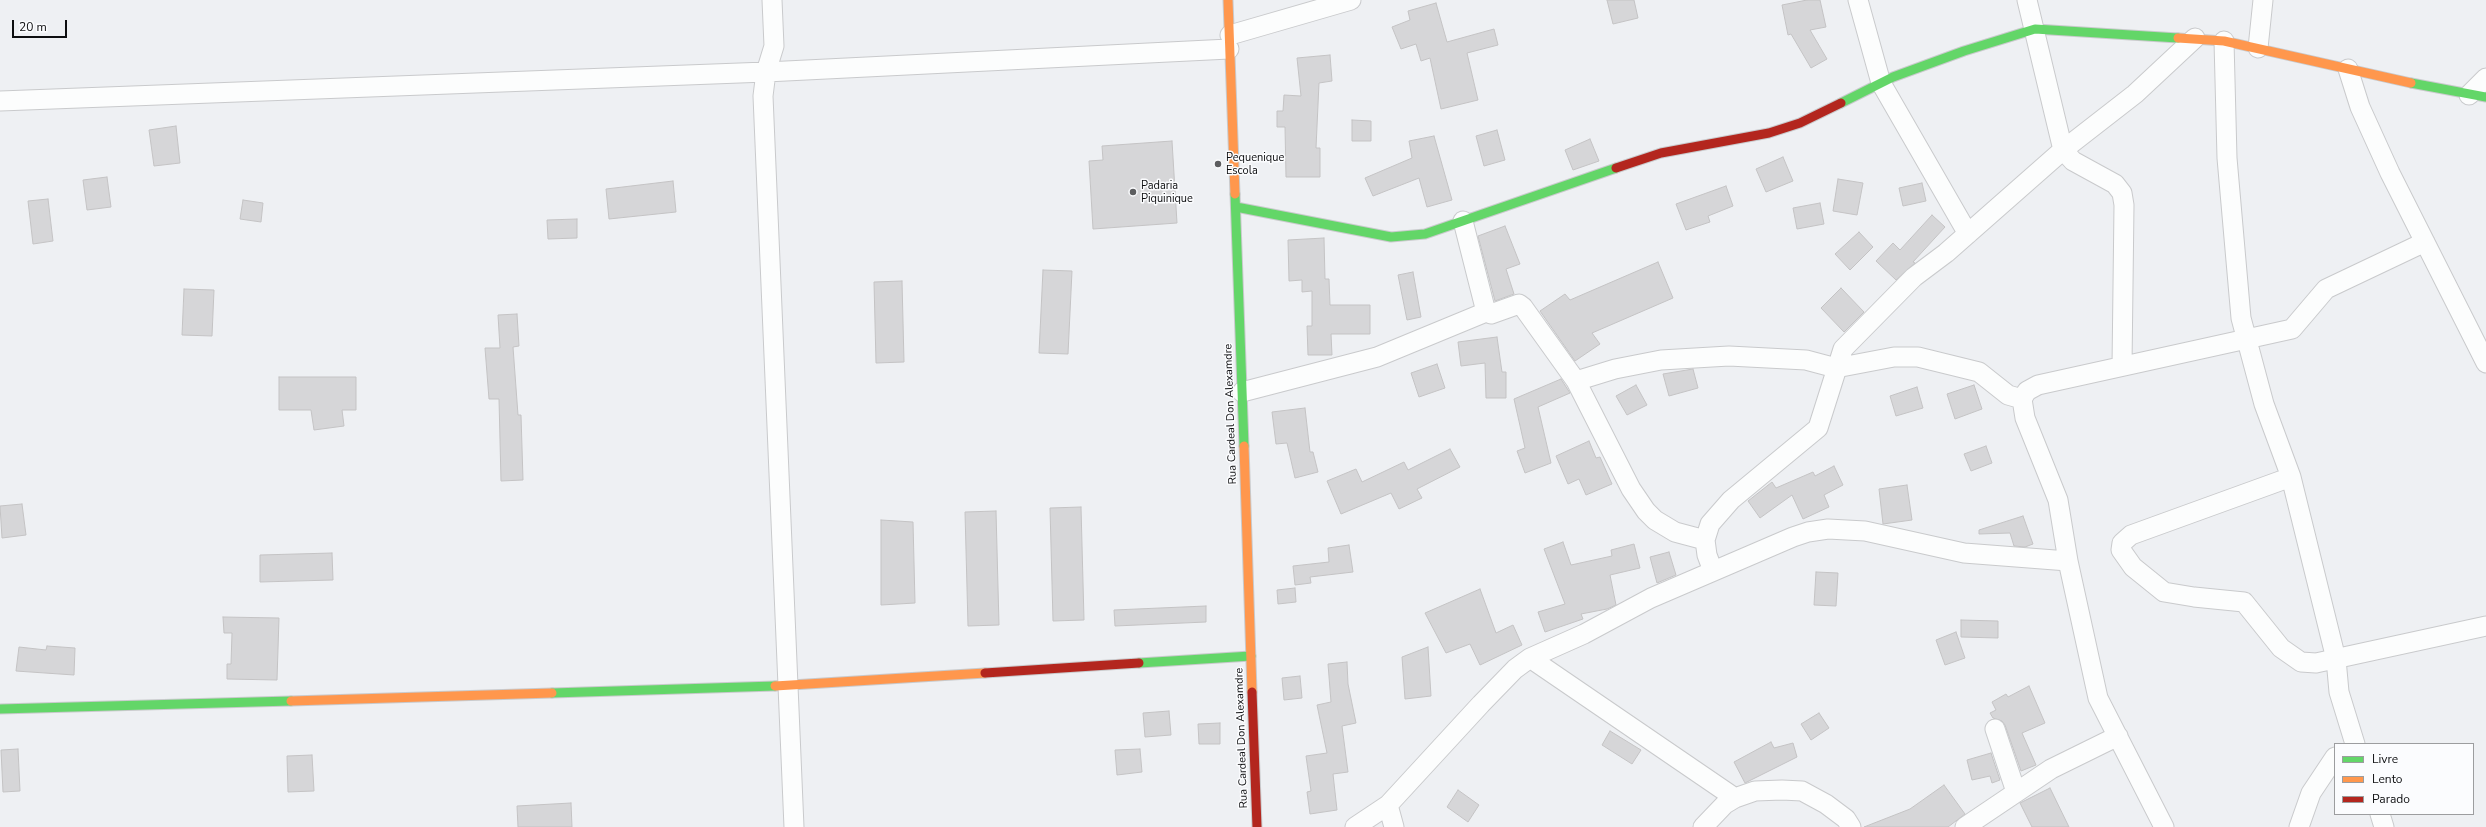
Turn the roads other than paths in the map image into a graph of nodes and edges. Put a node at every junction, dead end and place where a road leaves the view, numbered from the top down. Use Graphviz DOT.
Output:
graph roads {
  1 [pos="772,0"];
  2 [pos="1228,0"];
  3 [pos="1351,0"];
  4 [pos="1858,0"];
  5 [pos="2028,0"];
  6 [pos="2262,0"];
  7 [pos="2035,29"];
  8 [pos="2195,38"];
  9 [pos="2224,40"];
  10 [pos="1230,42"];
  11 [pos="2258,48"];
  12 [pos="2348,68"];
  13 [pos="766,72"];
  14 [pos="2486,78"];
  15 [pos="1881,83"];
  16 [pos="2478,96"];
  17 [pos="0,101"];
  18 [pos="2063,150"];
  19 [pos="1236,207"];
  20 [pos="1463,221"];
  21 [pos="1968,234"];
  22 [pos="2425,242"];
  23 [pos="1486,312"];
  24 [pos="2246,338"];
  25 [pos="2486,363"];
  26 [pos="2122,366"];
  27 [pos="1836,368"];
  28 [pos="1576,381"];
  29 [pos="1242,392"];
  30 [pos="2022,399"];
  31 [pos="2291,477"];
  32 [pos="1705,540"];
  33 [pos="2068,561"];
  34 [pos="1713,572"];
  35 [pos="2486,626"];
  36 [pos="1251,656"];
  37 [pos="1530,658"];
  38 [pos="2336,660"];
  39 [pos="789,686"];
  40 [pos="0,709"];
  41 [pos="1995,729"];
  42 [pos="2118,736"];
  43 [pos="2351,741"];
  44 [pos="2334,758"];
  45 [pos="2016,792"];
  46 [pos="1735,798"];
  47 [pos="1388,805"];
  48 [pos="2380,815"];
  49 [pos="794,827"];
  50 [pos="1256,827"];
  51 [pos="1355,827"];
  52 [pos="1394,827"];
  53 [pos="1703,827"];
  54 [pos="1851,827"];
  55 [pos="1965,827"];
  56 [pos="2164,827"];
  57 [pos="2299,827"];
  58 [pos="2384,827"];
  1 -- 13 [label="street"];
  2 -- 10 [label="street, Rua Cardeal Don Alexamdre"];
  3 -- 10 [label="street"];
  4 -- 15 [label="street"];
  5 -- 7 [label="street"];
  6 -- 11 [label="street"];
  7 -- 8 [label="street"];
  7 -- 15 [label="street"];
  7 -- 18 [label="street"];
  8 -- 9 [label="street"];
  8 -- 18 [label="street"];
  9 -- 11 [label="street"];
  9 -- 24 [label="street"];
  10 -- 13 [label="street"];
  10 -- 19 [label="street, Rua Cardeal Don Alexamdre"];
  11 -- 12 [label="street"];
  12 -- 16 [label="street"];
  12 -- 22 [label="street"];
  13 -- 17 [label="street"];
  13 -- 39 [label="street"];
  14 -- 16 [label="street"];
  15 -- 20 [label="street"];
  15 -- 21 [label="street"];
  18 -- 21 [label="street"];
  18 -- 26 [label="street"];
  19 -- 20 [label="street"];
  19 -- 29 [label="street, Rua Cardeal Don Alexamdre"];
  20 -- 23 [label="street"];
  21 -- 27 [label="street"];
  22 -- 24 [label="street"];
  22 -- 25 [label="street"];
  23 -- 28 [label="street"];
  23 -- 29 [label="street"];
  24 -- 26 [label="street"];
  24 -- 31 [label="street"];
  26 -- 30 [label="street"];
  27 -- 28 [label="street"];
  27 -- 30 [label="street"];
  27 -- 32 [label="street"];
  28 -- 32 [label="street"];
  29 -- 36 [label="street, Rua Cardeal Don Alexamdre"];
  30 -- 33 [label="street"];
  31 -- 38 [label="street"];
  31 -- 38 [label="street"];
  32 -- 34 [label="street"];
  33 -- 34 [label="street"];
  33 -- 42 [label="street"];
  34 -- 37 [label="street"];
  35 -- 38 [label="street"];
  36 -- 39 [label="street"];
  36 -- 50 [label="street, Rua Cardeal Don Alexamdre"];
  37 -- 46 [label="street"];
  37 -- 47 [label="street"];
  38 -- 43 [label="street"];
  39 -- 40 [label="street"];
  39 -- 49 [label="street"];
  41 -- 45 [label="street"];
  42 -- 45 [label="street"];
  42 -- 56 [label="street"];
  44 -- 57 [label="street"];
  45 -- 55 [label="street"];
  46 -- 53 [label="street"];
  46 -- 54 [label="street"];
  47 -- 51 [label="street"];
  47 -- 52 [label="street"];
  48 -- 58 [label="street"];
}
